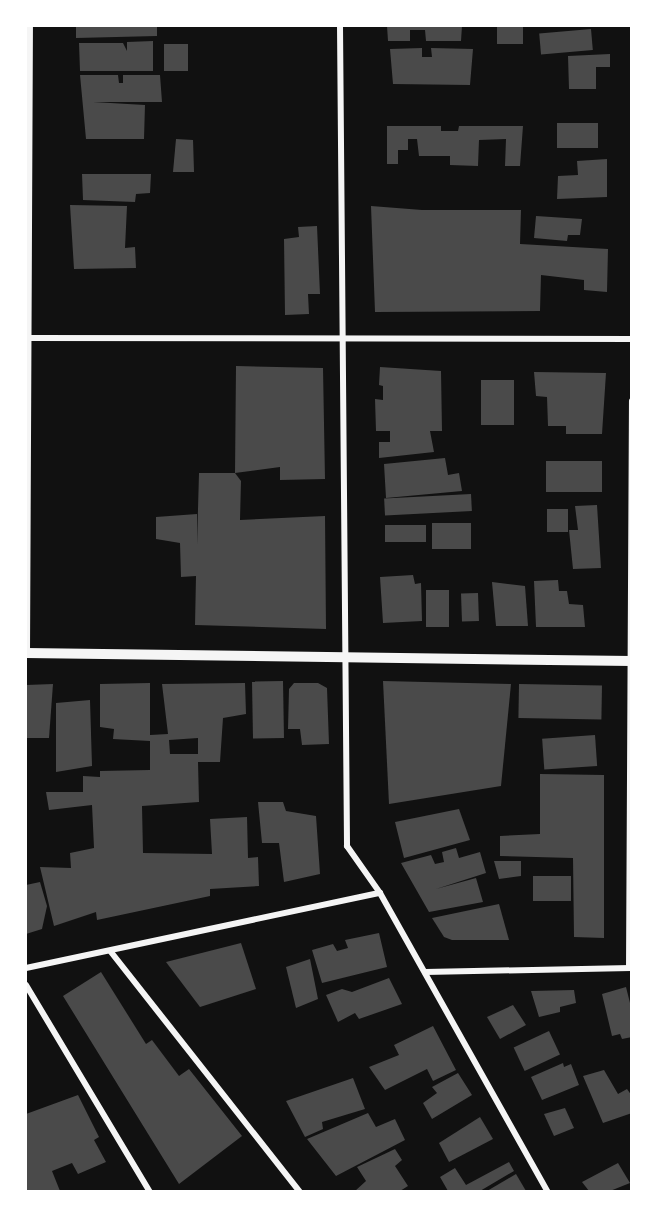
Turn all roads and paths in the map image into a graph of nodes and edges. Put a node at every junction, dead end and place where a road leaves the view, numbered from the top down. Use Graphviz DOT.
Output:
graph roads {
  1 [pos="30,26"];
  2 [pos="340,26"];
  3 [pos="343,336"];
  4 [pos="28,338"];
  5 [pos="632,339"];
  6 [pos="632,400"];
  7 [pos="26,653"];
  8 [pos="347,655"];
  9 [pos="631,661"];
  10 [pos="380,892"];
  11 [pos="111,952"];
  12 [pos="630,968"];
  13 [pos="26,969"];
  14 [pos="425,972"];
  15 [pos="26,984"];
  16 [pos="150,1191"];
  17 [pos="300,1191"];
  18 [pos="548,1191"];
  1 -- 4 [label="street"];
  2 -- 3 [label="street"];
  3 -- 4 [label="street"];
  3 -- 5 [label="street"];
  3 -- 8 [label="street"];
  4 -- 7 [label="street"];
  6 -- 9 [label="street"];
  7 -- 8 [label="street"];
  8 -- 9 [label="street"];
  8 -- 10 [label="street"];
  9 -- 12 [label="street"];
  10 -- 11 [label="street"];
  10 -- 14 [label="street"];
  11 -- 13 [label="street"];
  11 -- 17 [label="street"];
  12 -- 14 [label="street"];
  14 -- 18 [label="street"];
  15 -- 16 [label="street"];
}
